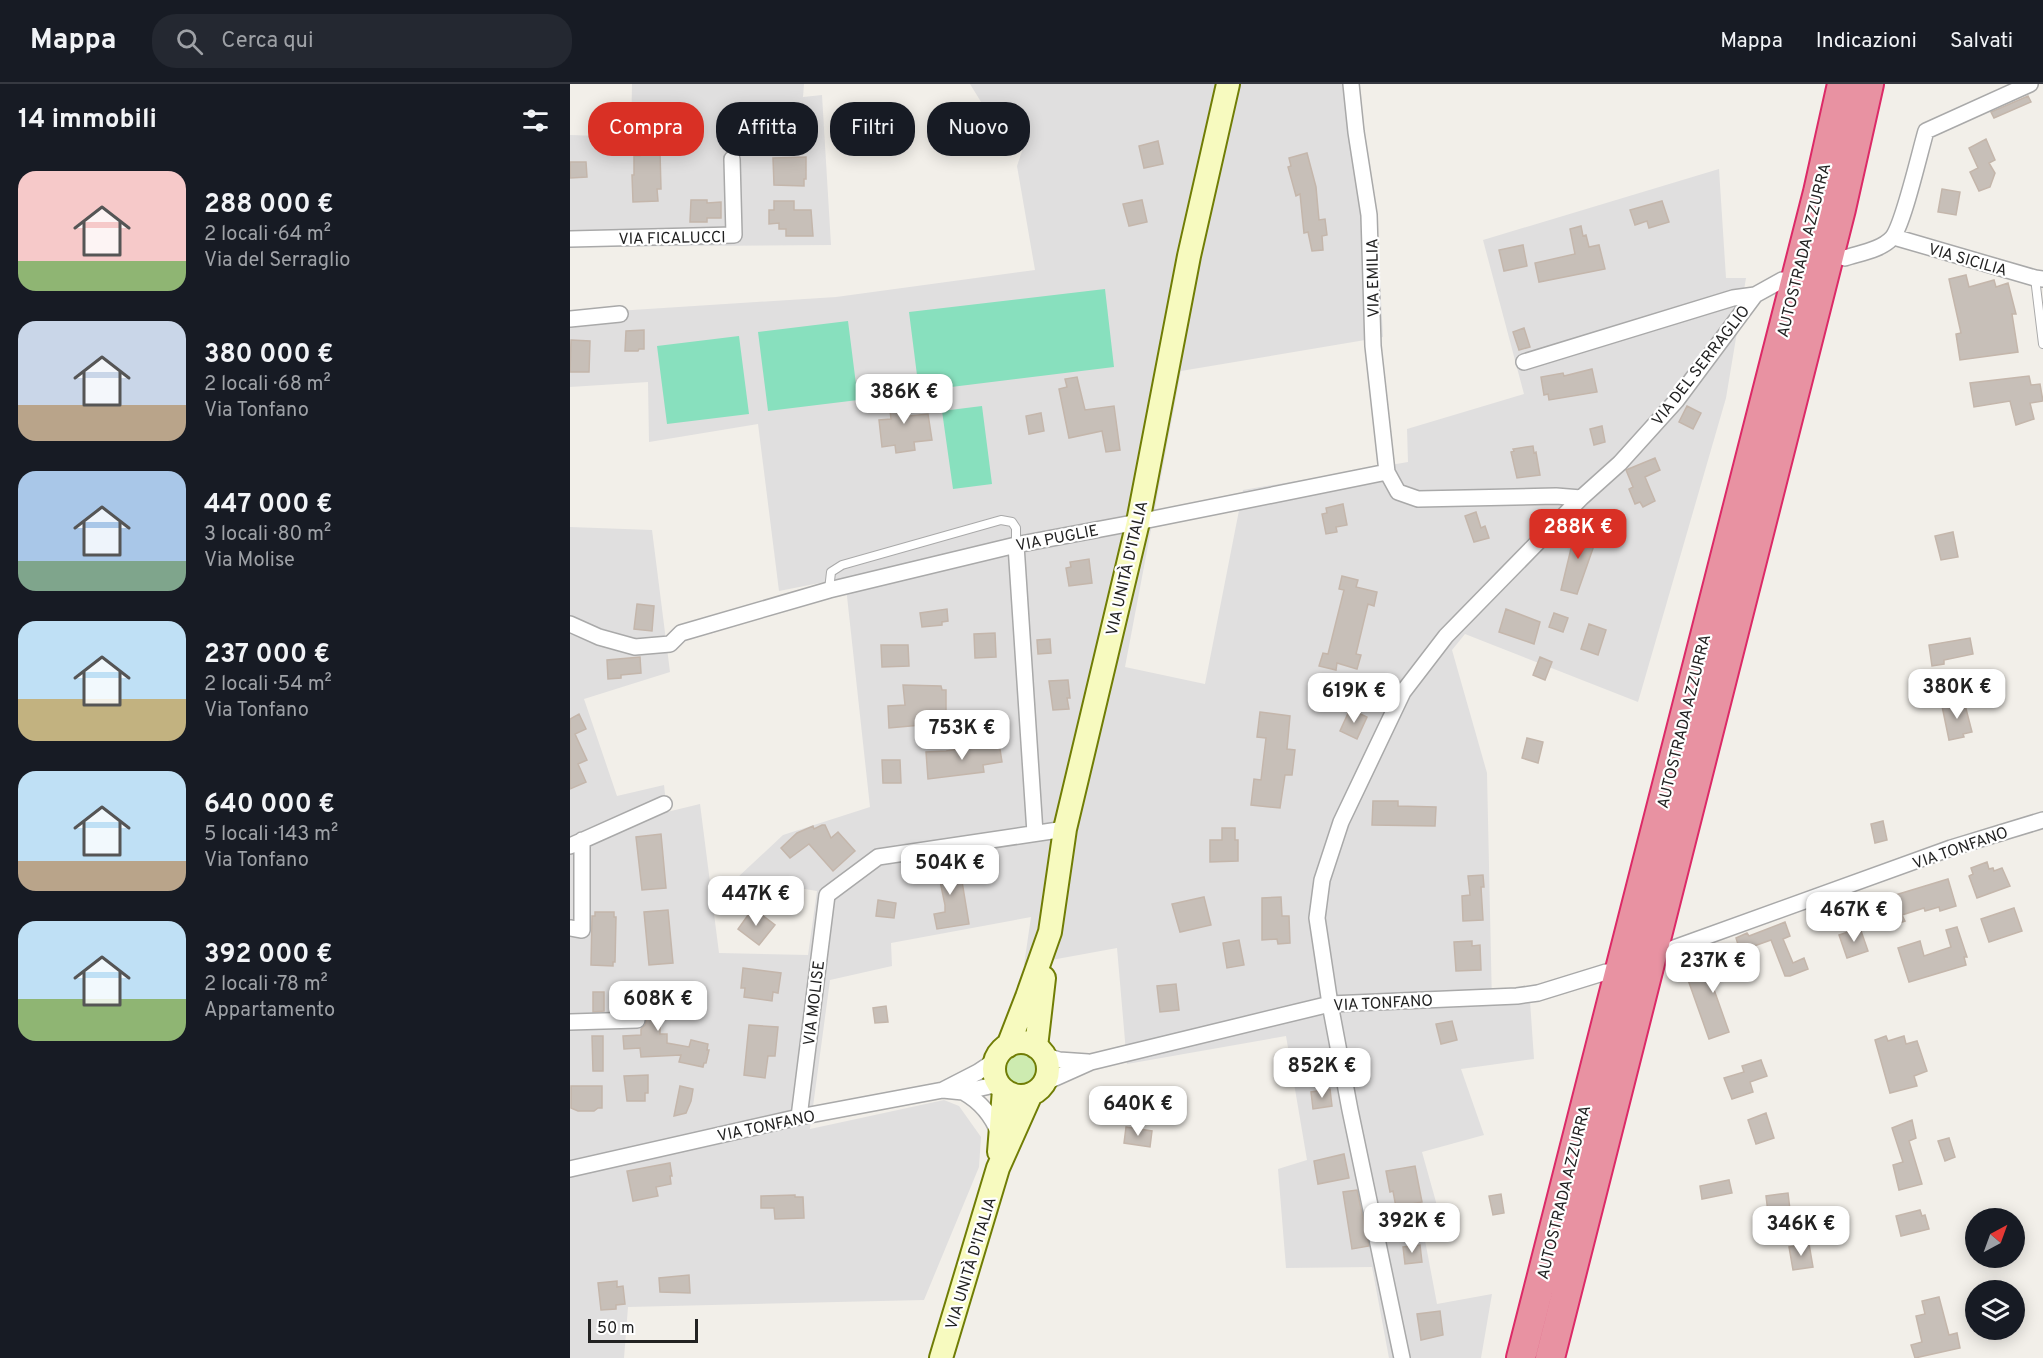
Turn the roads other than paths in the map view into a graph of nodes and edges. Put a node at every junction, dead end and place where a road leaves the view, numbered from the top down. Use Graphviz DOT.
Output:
graph roads {
  1 [pos="1228,84"];
  2 [pos="1351,84"];
  3 [pos="1842,84"];
  4 [pos="1869,84"];
  5 [pos="2030,84"];
  6 [pos="732,159"];
  7 [pos="1894,237"];
  8 [pos="570,239"];
  9 [pos="1845,258"];
  10 [pos="2039,279"];
  11 [pos="1782,280"];
  12 [pos="1755,295"];
  13 [pos="620,314"];
  14 [pos="570,319"];
  15 [pos="2043,344"];
  16 [pos="1524,362"];
  17 [pos="1387,472"];
  18 [pos="1581,498"];
  19 [pos="1138,522"];
  20 [pos="1016,545"];
  21 [pos="829,590"];
  22 [pos="570,624"];
  23 [pos="664,804"];
  24 [pos="2043,820"];
  25 [pos="1065,829"];
  26 [pos="1035,833"];
  27 [pos="576,843"];
  28 [pos="576,897"];
  29 [pos="570,928"];
  30 [pos="1050,932"];
  31 [pos="1674,948"];
  32 [pos="1606,972"];
  33 [pos="1330,1004"];
  34 [pos="637,1020"];
  35 [pos="570,1022"];
  36 [pos="1040,1051"];
  37 [pos="1002,1053"];
  38 [pos="1091,1062"];
  39 [pos="1001,1087"];
  40 [pos="1038,1088"];
  41 [pos="943,1090"];
  42 [pos="963,1092"];
  43 [pos="799,1117"];
  44 [pos="1000,1138"];
  45 [pos="998,1168"];
  46 [pos="570,1169"];
  47 [pos="941,1358"];
  48 [pos="1402,1358"];
  49 [pos="1521,1358"];
  50 [pos="1550,1358"];
  1 -- 19 [label="main road, VIA UNITÀ D'ITALIA"];
  2 -- 17 [label="street, VIA EMILIA"];
  3 -- 49 [label="highway, AUTOSTRADA AZZURRA"];
  4 -- 50 [label="highway, AUTOSTRADA AZZURRA"];
  5 -- 7 [label="street"];
  6 -- 8 [label="street, VIA FICALUCCI"];
  7 -- 9 [label="street"];
  7 -- 10 [label="street, VIA SICILIA"];
  10 -- 15 [label="lane"];
  11 -- 12 [label="street, VIA DEL SERRAGLIO"];
  12 -- 16 [label="street, VIA DEL SERRAGLIO"];
  12 -- 18 [label="street, VIA DEL SERRAGLIO"];
  13 -- 14 [label="street"];
  17 -- 18 [label="street"];
  17 -- 19 [label="street, VIA PUGLIE"];
  18 -- 33 [label="street, VIA DEL SERRAGLIO"];
  19 -- 20 [label="street, VIA PUGLIE"];
  19 -- 25 [label="main road, VIA UNITÀ D'ITALIA"];
  20 -- 21 [label="street, VIA PUGLIE"];
  20 -- 21 [label="lane"];
  20 -- 26 [label="street"];
  21 -- 22 [label="street, VIA PUGLIE"];
  23 -- 27 [label="street"];
  24 -- 31 [label="street, VIA TONFANO"];
  25 -- 26 [label="street, VIA MOLISE"];
  25 -- 30 [label="main road, VIA UNITÀ D'ITALIA"];
  26 -- 43 [label="street, VIA MOLISE"];
  27 -- 28 [label="street"];
  28 -- 29 [label="street"];
  30 -- 36 [label="main road"];
  30 -- 37 [label="main road, VIA UNITÀ D'ITALIA"];
  32 -- 33 [label="street, VIA TONFANO"];
  33 -- 38 [label="street, VIA TONFANO"];
  33 -- 48 [label="street, VIA DEL SERRAGLIO"];
  34 -- 35 [label="street"];
  36 -- 37 [label="main road"];
  36 -- 38 [label="street"];
  36 -- 40 [label="main road"];
  37 -- 39 [label="main road"];
  37 -- 41 [label="street"];
  38 -- 40 [label="street"];
  39 -- 40 [label="main road"];
  39 -- 42 [label="street, VIA TONFANO"];
  39 -- 44 [label="main road"];
  40 -- 45 [label="main road"];
  41 -- 42 [label="street, VIA TONFANO"];
  41 -- 43 [label="street, VIA TONFANO"];
  42 -- 44 [label="street"];
  43 -- 46 [label="street, VIA TONFANO"];
  44 -- 45 [label="main road"];
  45 -- 47 [label="main road, VIA UNITÀ D'ITALIA"];
}
